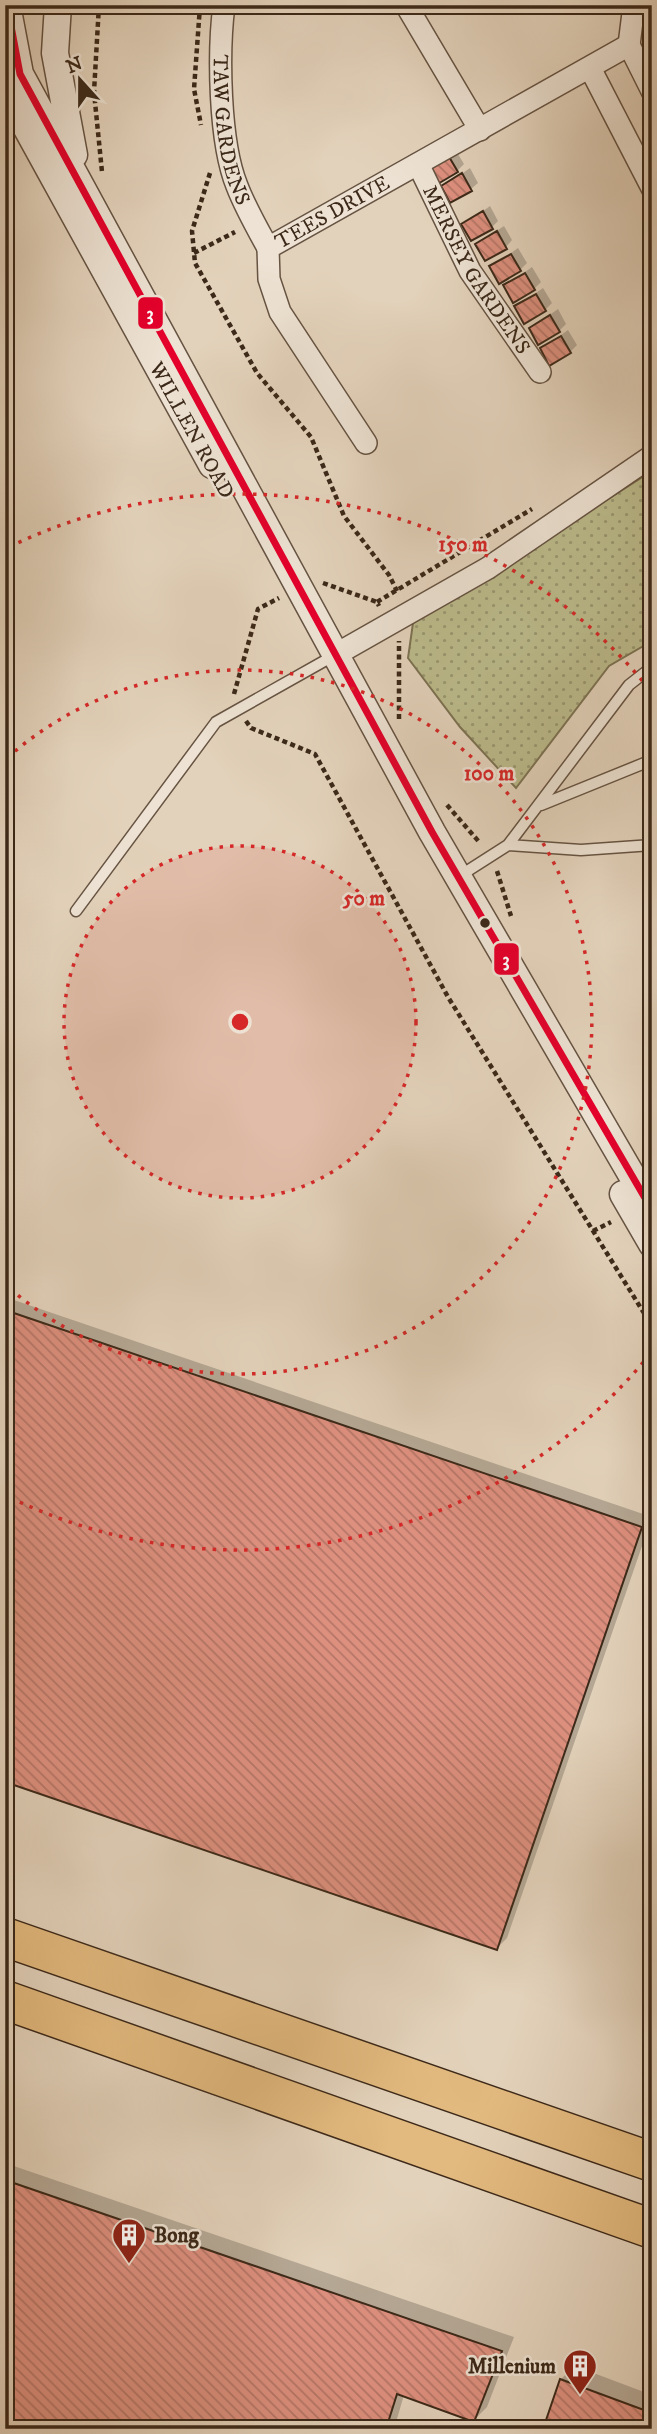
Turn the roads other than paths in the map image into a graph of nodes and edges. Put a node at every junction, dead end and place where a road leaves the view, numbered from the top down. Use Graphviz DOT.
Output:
graph roads {
  1 [pos="7,5"];
  2 [pos="58,5"];
  3 [pos="225,5"];
  4 [pos="405,5"];
  5 [pos="634,5"];
  6 [pos="629,45"];
  7 [pos="590,68"];
  8 [pos="5,89"];
  9 [pos="652,92"];
  10 [pos="480,130"];
  11 [pos="418,164"];
  12 [pos="93,185"];
  13 [pos="652,188"];
  14 [pos="268,248"];
  15 [pos="540,372"];
  16 [pos="366,443"];
  17 [pos="652,457"];
  18 [pos="291,591"];
  19 [pos="328,659"];
  20 [pos="652,667"];
  21 [pos="652,760"];
  22 [pos="541,805"];
  23 [pos="508,845"];
  24 [pos="652,845"];
  25 [pos="458,877"];
  26 [pos="76,911"];
  27 [pos="652,1210"];
  28 [pos="652,1244"];
  29 [pos="5,1937"];
  30 [pos="5,2000"];
  31 [pos="652,2162"];
  32 [pos="652,2229"];
  1 -- 12 [label="street, WILLEN ROAD"];
  2 -- 12 [label="street"];
  3 -- 14 [label="street, TAW GARDENS"];
  4 -- 10 [label="street"];
  5 -- 6 [label="street"];
  6 -- 7 [label="street, TEES DRIVE"];
  6 -- 9 [label="street"];
  7 -- 10 [label="street, TEES DRIVE"];
  7 -- 13 [label="street"];
  8 -- 18 [label="street, WILLEN ROAD"];
  10 -- 11 [label="street, TEES DRIVE"];
  11 -- 14 [label="street, TEES DRIVE"];
  11 -- 15 [label="street, MERSEY GARDENS"];
  12 -- 18 [label="street, WILLEN ROAD"];
  14 -- 16 [label="street, TEES DRIVE"];
  17 -- 19 [label="street"];
  18 -- 19 [label="street, WILLEN ROAD"];
  19 -- 25 [label="street, WILLEN ROAD"];
  19 -- 26 [label="lane"];
  19 -- 28 [label="street, WILLEN ROAD"];
  20 -- 22 [label="lane"];
  21 -- 22 [label="lane"];
  22 -- 23 [label="lane"];
  23 -- 24 [label="lane"];
  23 -- 25 [label="lane"];
  25 -- 27 [label="street, WILLEN ROAD"];
  29 -- 31 [label="highway"];
  30 -- 32 [label="highway"];
}
